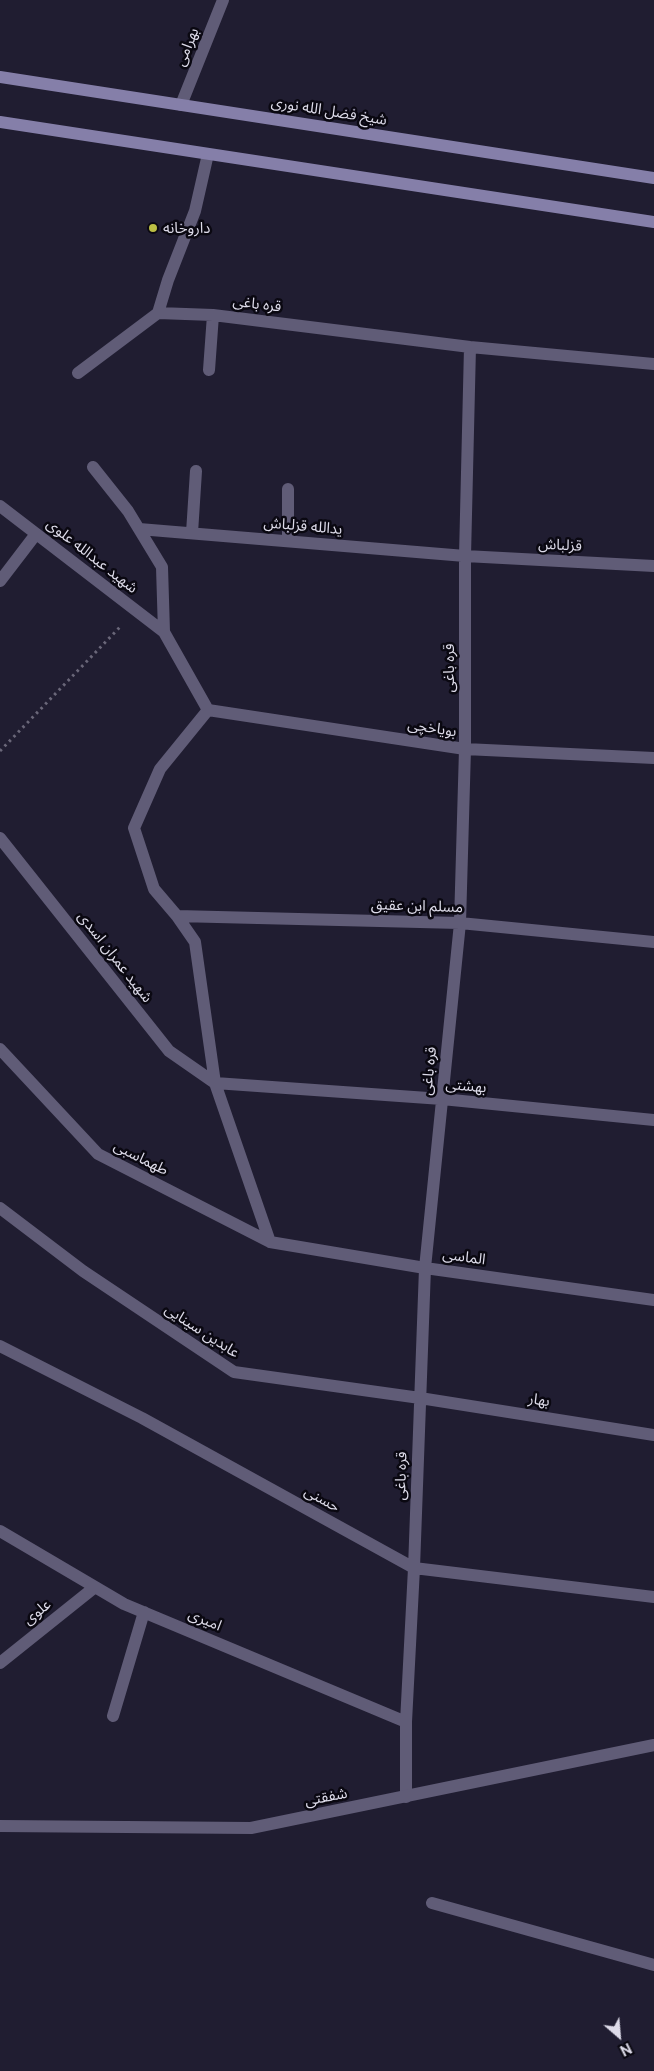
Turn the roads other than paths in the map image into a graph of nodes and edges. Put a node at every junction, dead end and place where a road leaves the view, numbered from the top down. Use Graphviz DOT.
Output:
graph roads {
  1 [pos="223,0"];
  2 [pos="0,77"];
  3 [pos="181,105"];
  4 [pos="0,122"];
  5 [pos="208,154"];
  6 [pos="654,178"];
  7 [pos="654,222"];
  8 [pos="158,313"];
  9 [pos="214,315"];
  10 [pos="470,347"];
  11 [pos="654,364"];
  12 [pos="209,370"];
  13 [pos="78,373"];
  14 [pos="93,467"];
  15 [pos="196,471"];
  16 [pos="288,489"];
  17 [pos="0,506"];
  18 [pos="139,529"];
  19 [pos="192,533"];
  20 [pos="36,534"];
  21 [pos="288,541"];
  22 [pos="465,556"];
  23 [pos="654,566"];
  24 [pos="0,581"];
  25 [pos="164,632"];
  26 [pos="208,710"];
  27 [pos="465,749"];
  28 [pos="654,758"];
  29 [pos="0,838"];
  30 [pos="177,916"];
  31 [pos="460,923"];
  32 [pos="654,942"];
  33 [pos="0,1048"];
  34 [pos="216,1083"];
  35 [pos="442,1099"];
  36 [pos="654,1120"];
  37 [pos="0,1208"];
  38 [pos="270,1242"];
  39 [pos="425,1268"];
  40 [pos="654,1300"];
  41 [pos="0,1346"];
  42 [pos="420,1398"];
  43 [pos="654,1435"];
  44 [pos="0,1531"];
  45 [pos="414,1568"];
  46 [pos="95,1587"];
  47 [pos="654,1597"];
  48 [pos="144,1612"];
  49 [pos="0,1663"];
  50 [pos="113,1716"];
  51 [pos="406,1722"];
  52 [pos="654,1746"];
  53 [pos="406,1797"];
  54 [pos="0,1826"];
  55 [pos="432,1903"];
  56 [pos="654,1965"];
  1 -- 3 [label="street, بهرامی"];
  2 -- 3 [label="main road, شیخ فضل الله نوری"];
  3 -- 6 [label="main road, شیخ فضل الله نوری"];
  4 -- 5 [label="main road"];
  5 -- 7 [label="main road"];
  5 -- 8 [label="street"];
  8 -- 9 [label="street, قره باغی"];
  8 -- 13 [label="street"];
  9 -- 10 [label="street, قره باغی"];
  9 -- 12 [label="street"];
  10 -- 11 [label="street, قره باغی"];
  10 -- 22 [label="street, قره باغی"];
  14 -- 18 [label="street"];
  15 -- 19 [label="street"];
  16 -- 21 [label="street"];
  17 -- 20 [label="street, شهید عبدالله علوی"];
  18 -- 19 [label="street, یدالله قزلباش"];
  18 -- 25 [label="street"];
  19 -- 21 [label="street, یدالله قزلباش"];
  20 -- 24 [label="street"];
  20 -- 25 [label="street, شهید عبدالله علوی"];
  21 -- 22 [label="street, یدالله قزلباش"];
  22 -- 23 [label="street, قزلباش"];
  22 -- 27 [label="street, قره باغی"];
  25 -- 26 [label="street"];
  26 -- 27 [label="street, بویاخچی"];
  26 -- 30 [label="street"];
  27 -- 28 [label="street, بویاخچی"];
  27 -- 31 [label="street, قره باغی"];
  29 -- 34 [label="street, شهید عمران اسدی"];
  30 -- 31 [label="street, مسلم ابن عقیق"];
  30 -- 34 [label="street"];
  31 -- 32 [label="street, مسلم ابن عقیق"];
  31 -- 35 [label="street, قره باغی"];
  33 -- 38 [label="street, طهماسبی"];
  34 -- 35 [label="street, بهشتی"];
  34 -- 38 [label="street"];
  35 -- 36 [label="street, بهشتی"];
  35 -- 39 [label="street, قره باغی"];
  37 -- 42 [label="street, عابدین سینایی"];
  38 -- 39 [label="street, الماسی"];
  39 -- 40 [label="street, الماسی"];
  39 -- 42 [label="street, قره باغی"];
  41 -- 45 [label="street, حسنی"];
  42 -- 43 [label="street, بهار"];
  42 -- 45 [label="street, قره باغی"];
  44 -- 46 [label="street, امیری"];
  45 -- 47 [label="street, حسنی"];
  45 -- 51 [label="street, قره باغی"];
  46 -- 48 [label="street, امیری"];
  46 -- 49 [label="street, علوی"];
  48 -- 50 [label="street"];
  48 -- 51 [label="street, امیری"];
  51 -- 53 [label="street, قره باغی"];
  52 -- 53 [label="street, شفقتی"];
  53 -- 54 [label="street, شفقتی"];
  55 -- 56 [label="street"];
}
